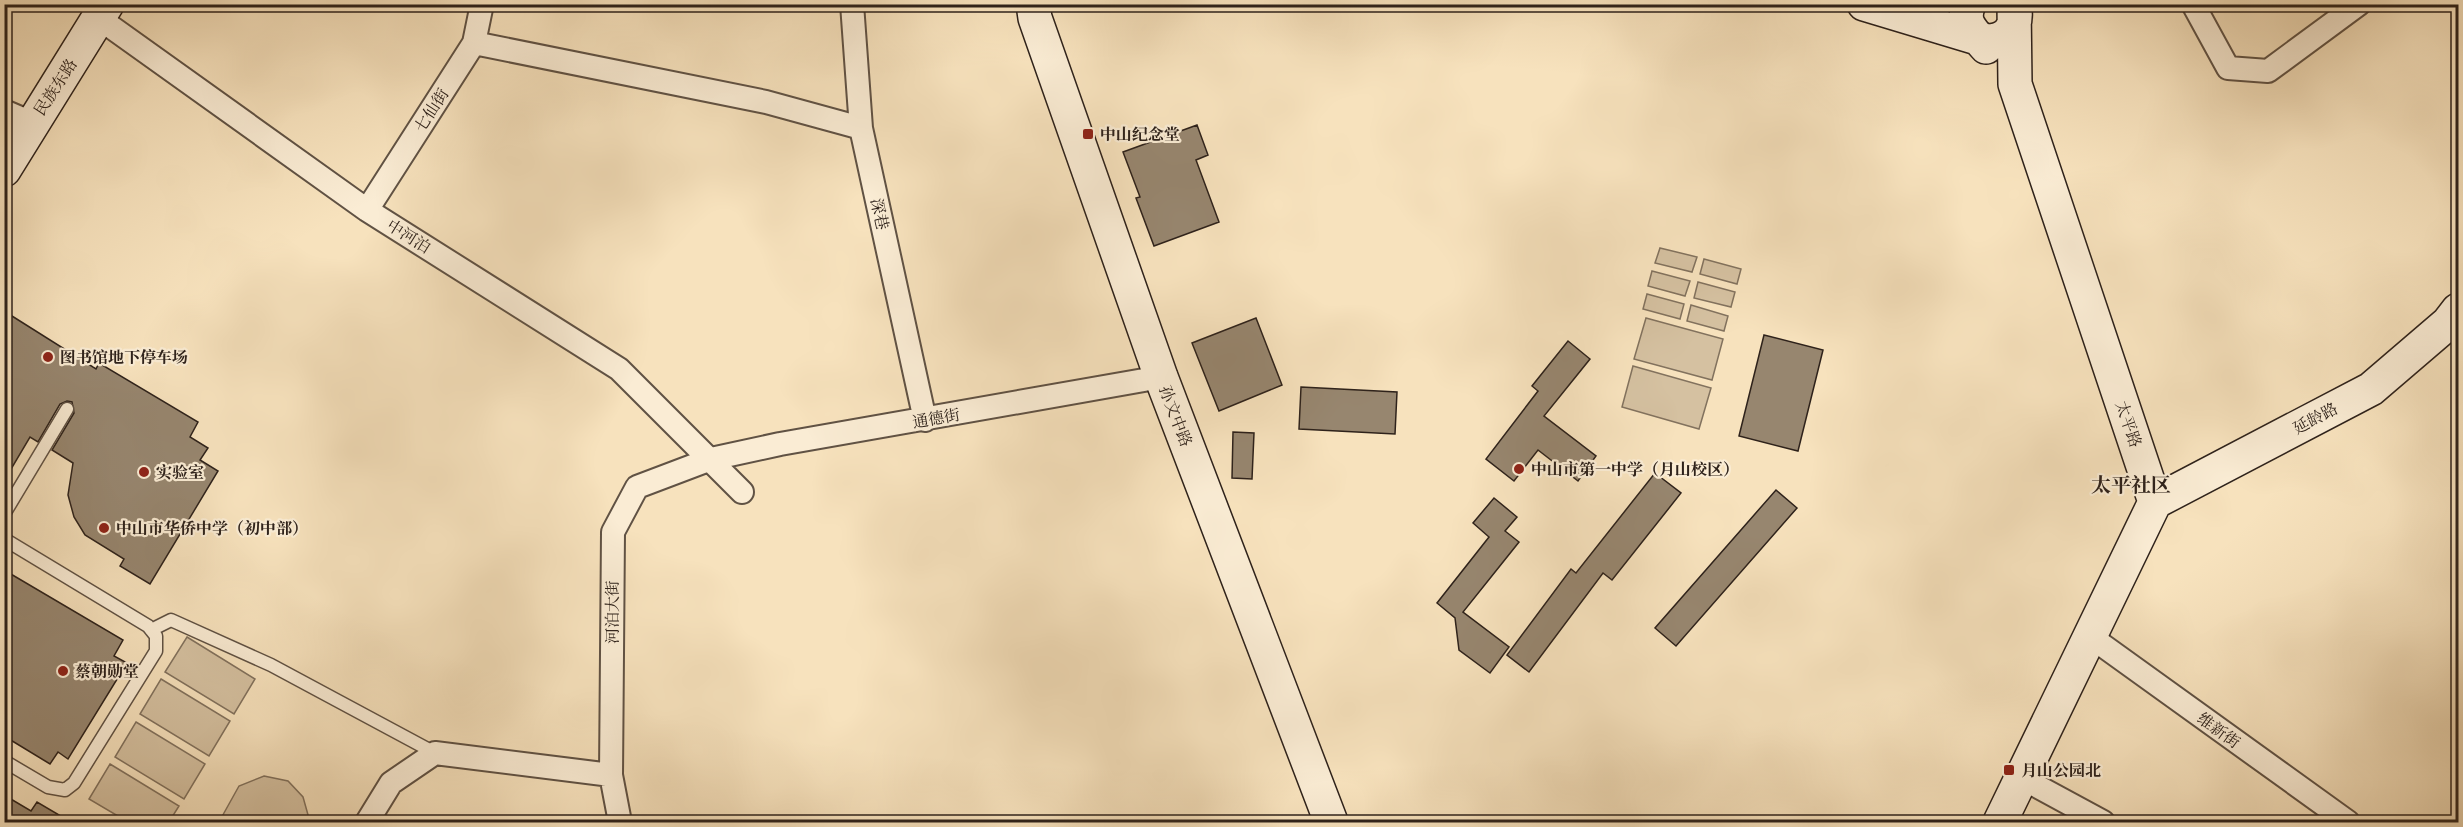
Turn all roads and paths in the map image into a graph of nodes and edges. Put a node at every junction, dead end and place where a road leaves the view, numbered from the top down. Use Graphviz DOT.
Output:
graph roads {
  1 [pos="482,4"];
  2 [pos="852,4"];
  3 [pos="1033,4"];
  4 [pos="1864,4"];
  5 [pos="2193,4"];
  6 [pos="2359,4"];
  7 [pos="2014,10"];
  8 [pos="104,12"];
  9 [pos="1962,22"];
  10 [pos="474,43"];
  11 [pos="2015,84"];
  12 [pos="18,117"];
  13 [pos="861,128"];
  14 [pos="4,170"];
  15 [pos="367,210"];
  16 [pos="2458,310"];
  17 [pos="1161,376"];
  18 [pos="67,409"];
  19 [pos="925,420"];
  20 [pos="711,459"];
  21 [pos="742,492"];
  22 [pos="2155,502"];
  23 [pos="4,514"];
  24 [pos="4,539"];
  25 [pos="151,630"];
  26 [pos="2091,638"];
  27 [pos="435,753"];
  28 [pos="4,761"];
  29 [pos="611,775"];
  30 [pos="2022,778"];
  31 [pos="367,822"];
  32 [pos="621,822"];
  33 [pos="1331,822"];
  34 [pos="2000,822"];
  35 [pos="2103,822"];
  36 [pos="2348,822"];
  1 -- 10 [label="street, 七仙街"];
  2 -- 13 [label="street, 深巷"];
  3 -- 17 [label="street, 孙文中路"];
  4 -- 9 [label="street"];
  5 -- 6 [label="street"];
  7 -- 9 [label="street"];
  7 -- 11 [label="street, 太平路"];
  8 -- 12 [label="street, 民族东路"];
  8 -- 15 [label="street, 中河泊"];
  9 -- 11 [label="street"];
  10 -- 13 [label="street"];
  10 -- 15 [label="street, 七仙街"];
  11 -- 22 [label="street, 太平路"];
  12 -- 14 [label="street, 民族东路"];
  13 -- 19 [label="street, 深巷"];
  15 -- 20 [label="street, 中河泊"];
  16 -- 22 [label="street, 延龄路"];
  17 -- 19 [label="street, 通德街"];
  17 -- 33 [label="street, 孙文中路"];
  18 -- 23 [label="lane"];
  19 -- 20 [label="street, 通德街"];
  20 -- 21 [label="street, 中河泊"];
  20 -- 29 [label="street, 河泊大街"];
  22 -- 26 [label="street"];
  24 -- 25 [label="lane"];
  25 -- 27 [label="lane"];
  25 -- 28 [label="lane"];
  26 -- 30 [label="street"];
  26 -- 36 [label="street, 维新街"];
  27 -- 29 [label="street"];
  27 -- 31 [label="street"];
  29 -- 32 [label="street, 河泊大街"];
  30 -- 34 [label="street"];
  30 -- 35 [label="street"];
}
